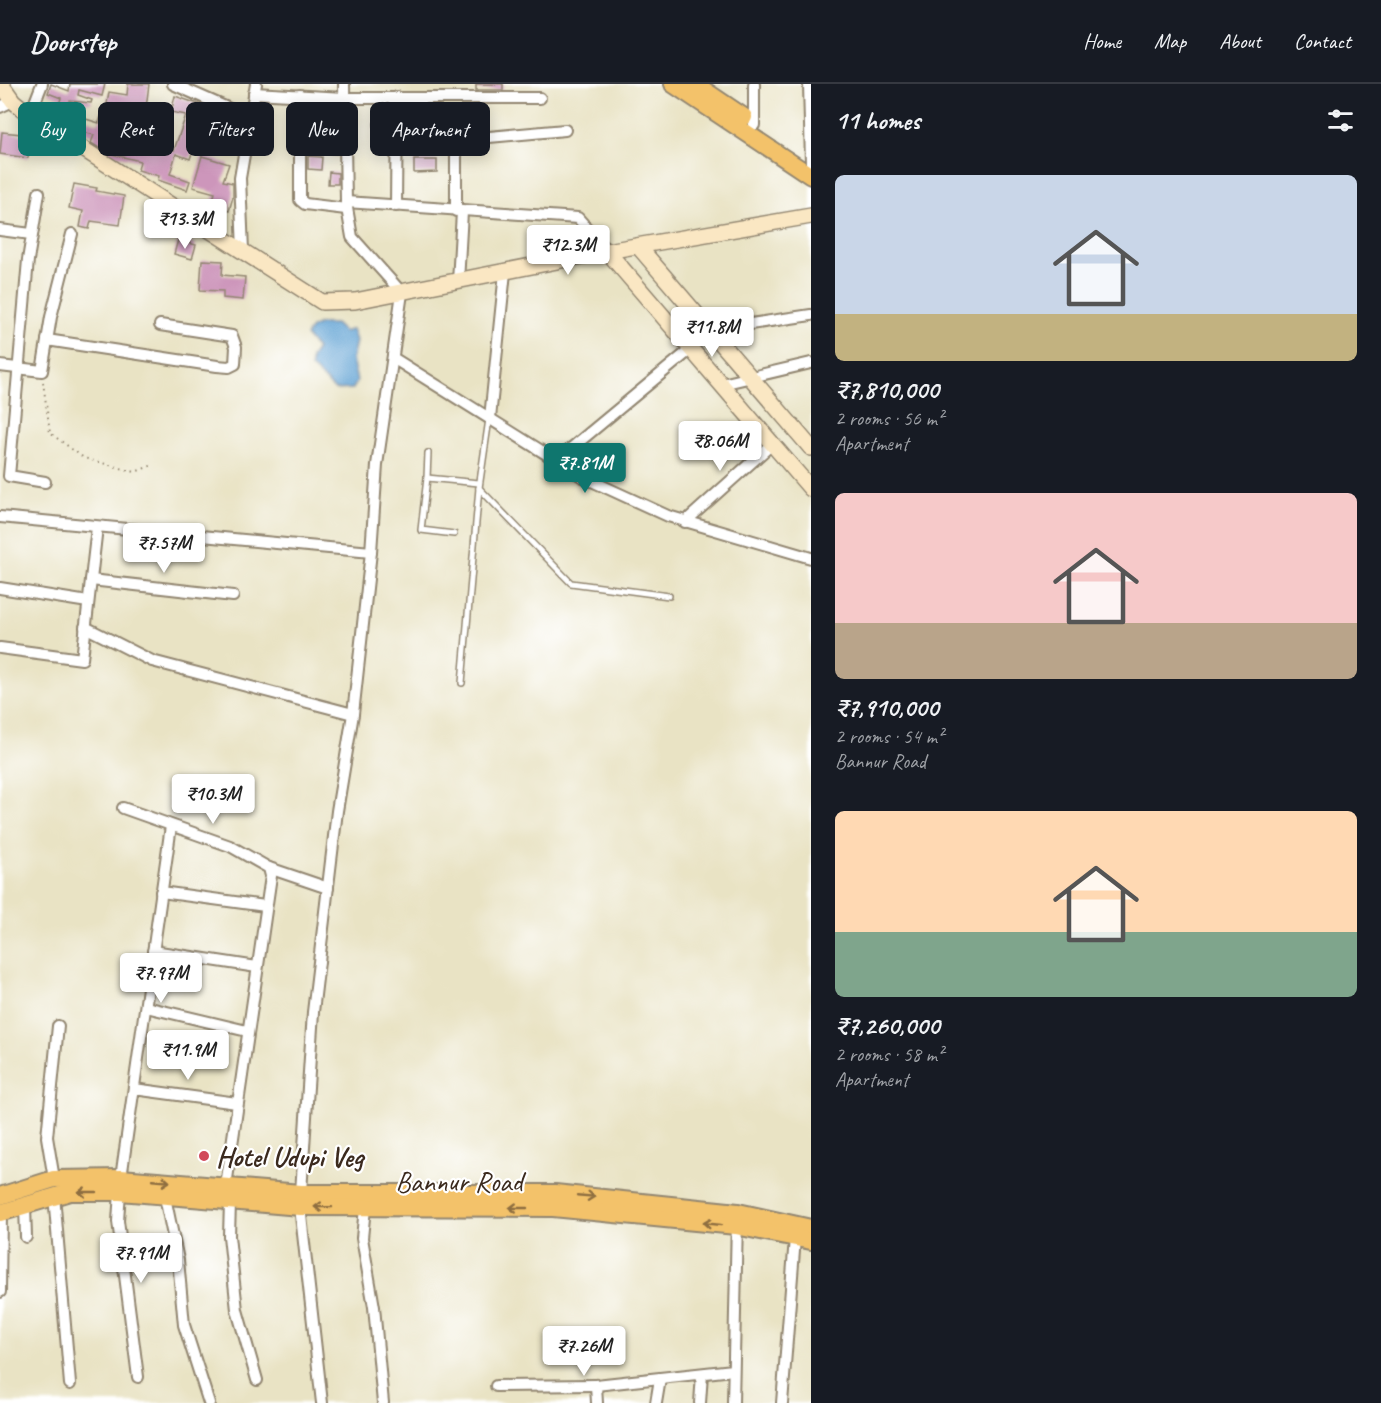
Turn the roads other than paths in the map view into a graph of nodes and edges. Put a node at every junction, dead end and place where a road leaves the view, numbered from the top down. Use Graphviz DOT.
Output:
graph roads {
  1 [pos="1,84"];
  2 [pos="42,84"];
  3 [pos="174,84"];
  4 [pos="344,84"];
  5 [pos="469,84"];
  6 [pos="673,84"];
  7 [pos="695,84"];
  8 [pos="754,84"];
  9 [pos="809,84"];
  10 [pos="255,88"];
  11 [pos="300,95"];
  12 [pos="398,97"];
  13 [pos="469,97"];
  14 [pos="344,98"];
  15 [pos="540,98"];
  16 [pos="35,102"];
  17 [pos="214,102"];
  18 [pos="7,104"];
  19 [pos="754,125"];
  20 [pos="565,130"];
  21 [pos="86,150"];
  22 [pos="244,156"];
  23 [pos="810,169"];
  24 [pos="39,193"];
  25 [pos="346,206"];
  26 [pos="396,206"];
  27 [pos="459,212"];
  28 [pos="811,216"];
  29 [pos="0,230"];
  30 [pos="31,234"];
  31 [pos="72,234"];
  32 [pos="639,246"];
  33 [pos="243,251"];
  34 [pos="607,251"];
  35 [pos="505,272"];
  36 [pos="458,282"];
  37 [pos="402,293"];
  38 [pos="811,315"];
  39 [pos="160,325"];
  40 [pos="710,330"];
  41 [pos="47,340"];
  42 [pos="691,349"];
  43 [pos="393,358"];
  44 [pos="811,363"];
  45 [pos="0,366"];
  46 [pos="16,368"];
  47 [pos="750,377"];
  48 [pos="722,384"];
  49 [pos="490,418"];
  50 [pos="773,443"];
  51 [pos="811,448"];
  52 [pos="428,453"];
  53 [pos="557,460"];
  54 [pos="427,478"];
  55 [pos="45,482"];
  56 [pos="479,486"];
  57 [pos="811,489"];
  58 [pos="0,517"];
  59 [pos="685,522"];
  60 [pos="97,527"];
  61 [pos="454,534"];
  62 [pos="371,552"];
  63 [pos="811,558"];
  64 [pos="91,580"];
  65 [pos="0,588"];
  66 [pos="233,596"];
  67 [pos="669,596"];
  68 [pos="88,602"];
  69 [pos="85,627"];
  70 [pos="0,648"];
  71 [pos="462,683"];
  72 [pos="353,714"];
  73 [pos="123,808"];
  74 [pos="171,826"];
  75 [pos="269,868"];
  76 [pos="328,888"];
  77 [pos="161,892"];
  78 [pos="265,906"];
  79 [pos="153,951"];
  80 [pos="256,967"];
  81 [pos="146,1007"];
  82 [pos="58,1026"];
  83 [pos="247,1031"];
  84 [pos="134,1089"];
  85 [pos="237,1102"];
  86 [pos="121,1185"];
  87 [pos="54,1187"];
  88 [pos="228,1194"];
  89 [pos="165,1197"];
  90 [pos="300,1200"];
  91 [pos="25,1206"];
  92 [pos="0,1207"];
  93 [pos="365,1208"];
  94 [pos="737,1219"];
  95 [pos="811,1228"];
  96 [pos="26,1237"];
  97 [pos="803,1239"];
  98 [pos="0,1292"];
  99 [pos="733,1370"];
  100 [pos="702,1374"];
  101 [pos="138,1377"];
  102 [pos="660,1379"];
  103 [pos="257,1380"];
  104 [pos="70,1384"];
  105 [pos="596,1385"];
  106 [pos="496,1386"];
  107 [pos="210,1403"];
  108 [pos="322,1403"];
  109 [pos="383,1403"];
  110 [pos="597,1403"];
  111 [pos="656,1403"];
  112 [pos="700,1403"];
  113 [pos="733,1403"];
  114 [pos="783,1403"];
  1 -- 18 [label="street"];
  2 -- 16 [label="street"];
  3 -- 17 [label="street"];
  4 -- 14 [label="street"];
  5 -- 13 [label="street"];
  6 -- 23 [label="main road"];
  7 -- 19 [label="main road"];
  8 -- 19 [label="street"];
  9 -- 23 [label="street"];
  10 -- 11 [label="street"];
  11 -- 14 [label="street"];
  11 -- 25 [label="street"];
  12 -- 13 [label="street"];
  12 -- 14 [label="street"];
  12 -- 26 [label="street"];
  13 -- 15 [label="street"];
  14 -- 25 [label="street"];
  19 -- 23 [label="main road"];
  20 -- 27 [label="street"];
  21 -- 33 [label="street"];
  22 -- 33 [label="street"];
  24 -- 30 [label="street"];
  25 -- 26 [label="street"];
  25 -- 37 [label="street"];
  26 -- 27 [label="street"];
  27 -- 34 [label="street"];
  27 -- 36 [label="street"];
  28 -- 32 [label="street"];
  29 -- 30 [label="street"];
  30 -- 46 [label="street"];
  31 -- 41 [label="street"];
  32 -- 34 [label="street"];
  32 -- 40 [label="street"];
  33 -- 37 [label="street"];
  34 -- 35 [label="street"];
  34 -- 42 [label="street"];
  35 -- 36 [label="street"];
  35 -- 49 [label="street"];
  36 -- 37 [label="street"];
  37 -- 43 [label="street"];
  38 -- 40 [label="street"];
  39 -- 41 [label="street"];
  40 -- 47 [label="street"];
  41 -- 46 [label="street"];
  42 -- 48 [label="street"];
  42 -- 53 [label="street"];
  43 -- 49 [label="street"];
  43 -- 62 [label="street"];
  44 -- 47 [label="street"];
  45 -- 46 [label="street"];
  46 -- 55 [label="street"];
  47 -- 48 [label="street"];
  47 -- 51 [label="street"];
  48 -- 50 [label="street"];
  49 -- 53 [label="street"];
  49 -- 56 [label="lane"];
  50 -- 57 [label="street"];
  50 -- 59 [label="street"];
  52 -- 54 [label="lane"];
  53 -- 59 [label="street"];
  54 -- 56 [label="lane"];
  54 -- 61 [label="lane"];
  56 -- 67 [label="lane"];
  56 -- 71 [label="lane"];
  58 -- 60 [label="street"];
  59 -- 63 [label="street"];
  60 -- 62 [label="street"];
  60 -- 64 [label="street"];
  62 -- 72 [label="street"];
  64 -- 66 [label="street"];
  64 -- 68 [label="street"];
  65 -- 68 [label="street"];
  68 -- 69 [label="street"];
  69 -- 70 [label="street"];
  69 -- 72 [label="street"];
  72 -- 76 [label="street"];
  73 -- 74 [label="street"];
  74 -- 75 [label="street"];
  74 -- 77 [label="street"];
  75 -- 76 [label="street"];
  75 -- 78 [label="street"];
  76 -- 90 [label="street"];
  77 -- 78 [label="street"];
  77 -- 79 [label="street"];
  78 -- 80 [label="street"];
  79 -- 80 [label="street"];
  79 -- 81 [label="street"];
  80 -- 83 [label="street"];
  81 -- 83 [label="street"];
  81 -- 84 [label="street"];
  82 -- 87 [label="street"];
  83 -- 85 [label="street"];
  84 -- 85 [label="street"];
  84 -- 86 [label="street"];
  85 -- 88 [label="street"];
  86 -- 87 [label="main road, Bannur Road"];
  86 -- 88 [label="main road, one-way"];
  86 -- 89 [label="main road, Bannur Road"];
  86 -- 101 [label="street"];
  87 -- 91 [label="main road, Bannur Road"];
  87 -- 92 [label="main road"];
  87 -- 104 [label="street"];
  88 -- 89 [label="main road, Bannur Road"];
  88 -- 90 [label="main road, Bannur Road"];
  88 -- 103 [label="street"];
  89 -- 107 [label="street"];
  93 -- 90 [label="main road, Bannur Road, one-way"];
  90 -- 94 [label="main road, one-way"];
  90 -- 108 [label="street"];
  91 -- 92 [label="main road, Bannur Road"];
  91 -- 96 [label="street"];
  92 -- 98 [label="street"];
  94 -- 93 [label="main road, Bannur Road, one-way"];
  93 -- 109 [label="street"];
  94 -- 95 [label="main road"];
  94 -- 97 [label="main road, Bannur Road"];
  94 -- 99 [label="street"];
  97 -- 114 [label="street"];
  99 -- 100 [label="street"];
  99 -- 113 [label="street"];
  100 -- 102 [label="street"];
  100 -- 112 [label="street"];
  102 -- 105 [label="street"];
  102 -- 111 [label="street"];
  105 -- 106 [label="street"];
  105 -- 110 [label="street"];
}
